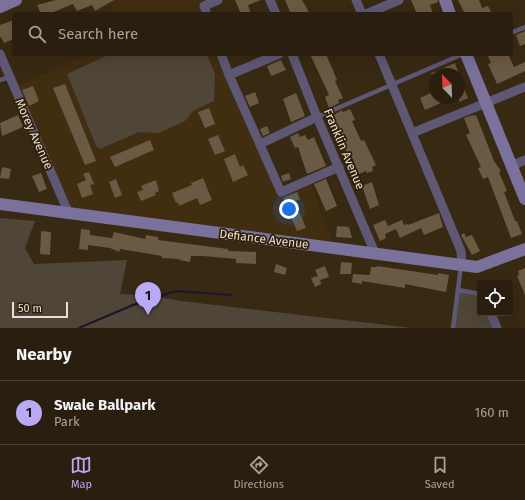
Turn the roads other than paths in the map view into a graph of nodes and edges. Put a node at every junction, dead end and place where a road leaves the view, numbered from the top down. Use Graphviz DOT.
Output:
graph roads {
  1 [pos="16,0"];
  2 [pos="218,0"];
  3 [pos="270,0"];
  4 [pos="356,0"];
  5 [pos="399,0"];
  6 [pos="445,0"];
  7 [pos="0,7"];
  8 [pos="206,12"];
  9 [pos="275,12"];
  10 [pos="361,12"];
  11 [pos="371,12"];
  12 [pos="449,12"];
  13 [pos="525,27"];
  14 [pos="513,33"];
  15 [pos="0,54"];
  16 [pos="222,56"];
  17 [pos="274,56"];
  18 [pos="293,56"];
  19 [pos="380,56"];
  20 [pos="458,56"];
  21 [pos="467,56"];
  22 [pos="229,75"];
  23 [pos="9,77"];
  24 [pos="0,80"];
  25 [pos="391,85"];
  26 [pos="525,87"];
  27 [pos="486,104"];
  28 [pos="317,117"];
  29 [pos="412,133"];
  30 [pos="260,144"];
  31 [pos="525,160"];
  32 [pos="511,166"];
  33 [pos="339,167"];
  34 [pos="525,199"];
  35 [pos="0,204"];
  36 [pos="69,214"];
  37 [pos="525,249"];
  38 [pos="375,253"];
  39 [pos="462,265"];
  40 [pos="458,290"];
  41 [pos="477,295"];
  42 [pos="491,316"];
  43 [pos="453,328"];
  44 [pos="496,328"];
  1 -- 7 [label="street"];
  2 -- 8 [label="street"];
  3 -- 9 [label="street"];
  4 -- 10 [label="street"];
  5 -- 11 [label="street"];
  6 -- 12 [label="street"];
  13 -- 14 [label="lane"];
  15 -- 23 [label="street, Morey Avenue"];
  16 -- 22 [label="street"];
  17 -- 22 [label="street"];
  18 -- 28 [label="street, Franklin Avenue"];
  19 -- 25 [label="street"];
  20 -- 25 [label="lane"];
  21 -- 27 [label="street"];
  22 -- 30 [label="street"];
  23 -- 24 [label="lane"];
  23 -- 36 [label="street, Morey Avenue"];
  25 -- 28 [label="lane"];
  25 -- 29 [label="street"];
  26 -- 27 [label="street"];
  27 -- 29 [label="street"];
  27 -- 32 [label="street"];
  28 -- 30 [label="street"];
  28 -- 33 [label="street, Franklin Avenue"];
  29 -- 39 [label="street"];
  30 -- 33 [label="street"];
  31 -- 32 [label="street"];
  32 -- 34 [label="street"];
  33 -- 38 [label="street, Franklin Avenue"];
  35 -- 36 [label="street, Defiance Avenue"];
  36 -- 38 [label="street, Defiance Avenue"];
  37 -- 39 [label="street, Defiance Avenue"];
  38 -- 39 [label="street, Defiance Avenue"];
  39 -- 40 [label="lane"];
  40 -- 41 [label="lane"];
  40 -- 43 [label="lane"];
  42 -- 44 [label="street"];
}
